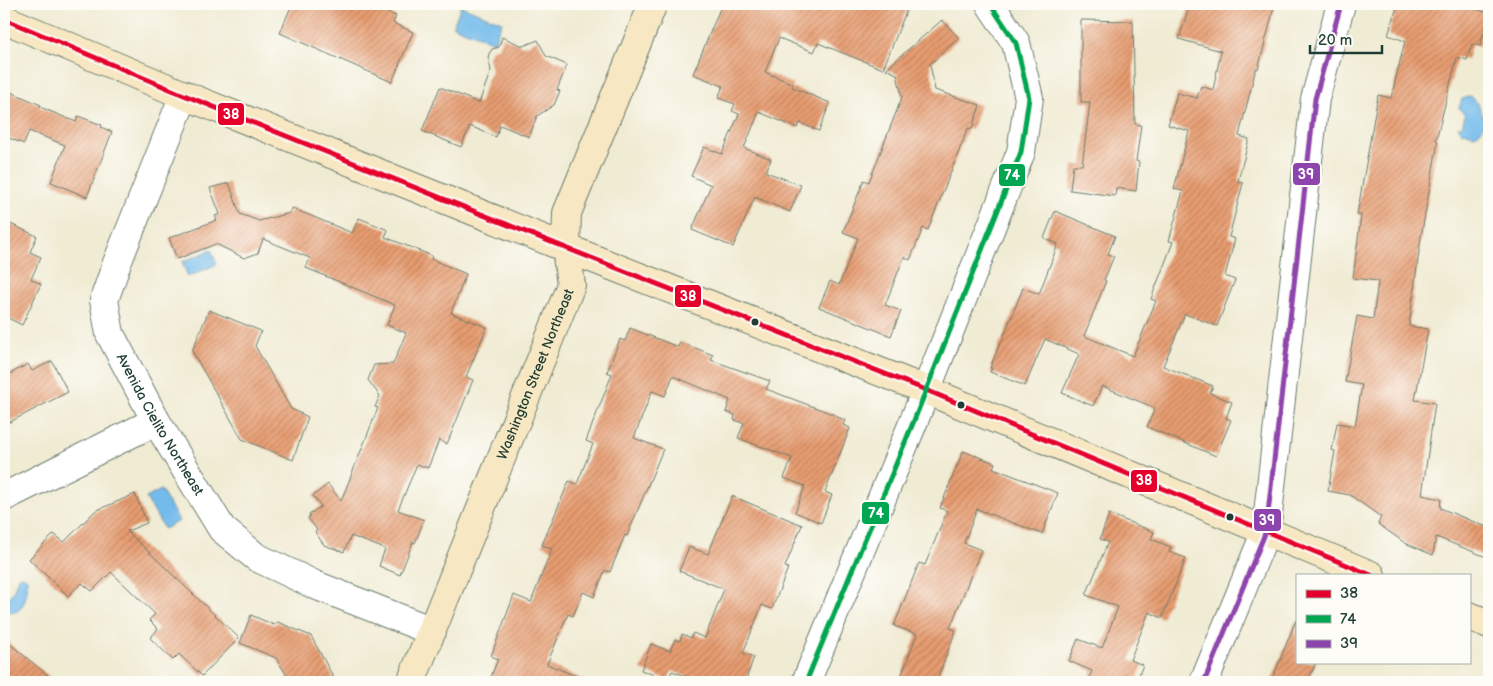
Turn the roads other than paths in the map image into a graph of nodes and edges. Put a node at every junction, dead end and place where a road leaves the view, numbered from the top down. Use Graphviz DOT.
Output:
graph roads {
  1 [pos="653,4"];
  2 [pos="990,4"];
  3 [pos="1341,4"];
  4 [pos="4,20"];
  5 [pos="184,95"];
  6 [pos="566,248"];
  7 [pos="926,390"];
  8 [pos="156,421"];
  9 [pos="4,497"];
  10 [pos="1266,531"];
  11 [pos="1369,574"];
  12 [pos="1470,616"];
  13 [pos="1489,624"];
  14 [pos="432,631"];
  15 [pos="411,682"];
  16 [pos="806,682"];
  17 [pos="1204,682"];
  1 -- 6 [label="street, Washington Street Northeast"];
  2 -- 7 [label="street"];
  3 -- 10 [label="street"];
  4 -- 5 [label="street"];
  5 -- 6 [label="street"];
  5 -- 8 [label="street, Avenida Cielito Northeast"];
  6 -- 7 [label="street"];
  6 -- 14 [label="street, Washington Street Northeast"];
  7 -- 10 [label="street"];
  7 -- 16 [label="street"];
  8 -- 9 [label="street"];
  8 -- 14 [label="street, Avenida Cielito Northeast"];
  10 -- 11 [label="street"];
  10 -- 17 [label="street"];
  12 -- 13 [label="street"];
  14 -- 15 [label="street, Washington Street Northeast"];
}
